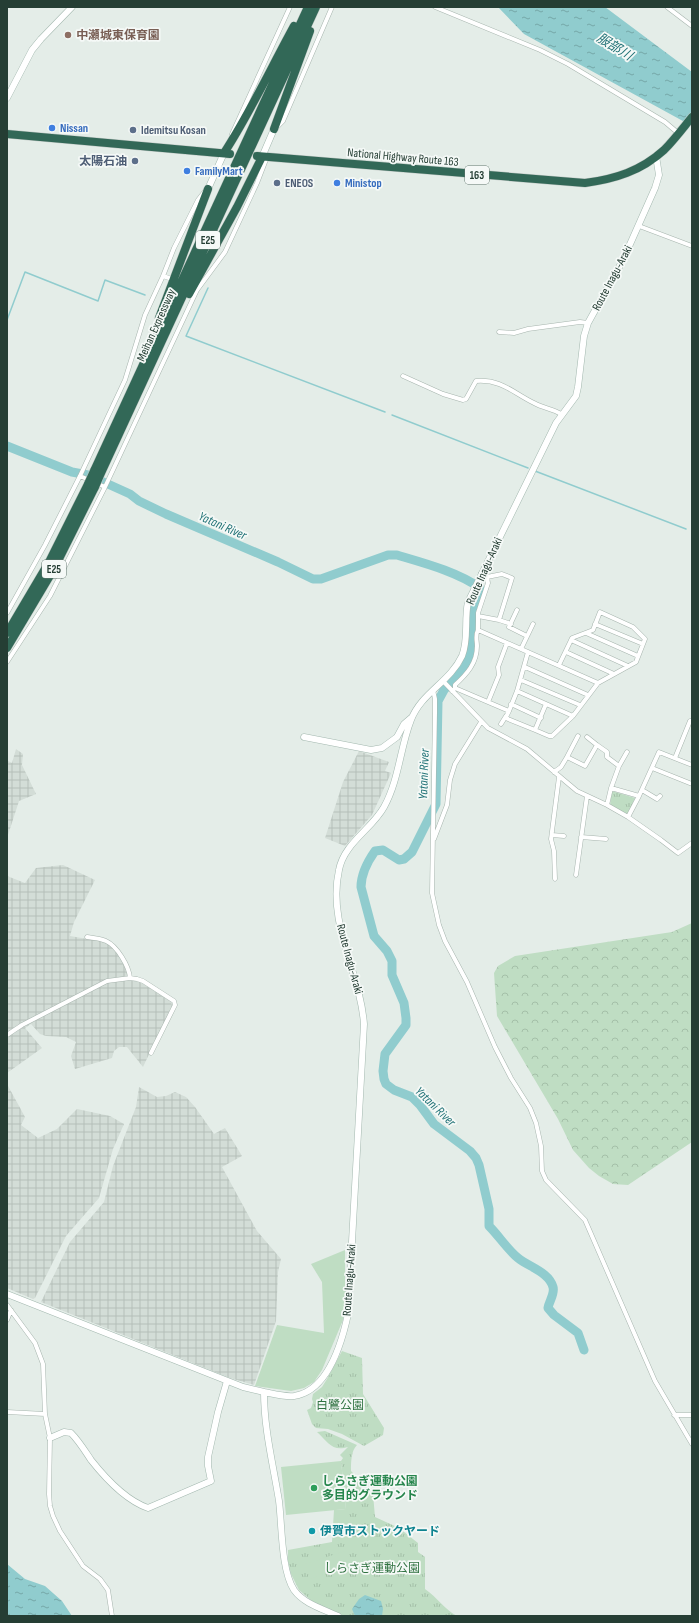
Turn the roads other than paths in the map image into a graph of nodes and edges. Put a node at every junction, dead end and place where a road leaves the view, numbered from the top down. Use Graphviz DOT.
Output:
graph roads {
  1 [pos="72,7"];
  2 [pos="290,7"];
  3 [pos="304,7"];
  4 [pos="308,7"];
  5 [pos="317,7"];
  6 [pos="332,7"];
  7 [pos="436,7"];
  8 [pos="667,7"];
  9 [pos="692,26"];
  10 [pos="7,98"];
  11 [pos="692,117"];
  12 [pos="274,129"];
  13 [pos="679,132"];
  14 [pos="7,134"];
  15 [pos="227,153"];
  16 [pos="656,156"];
  17 [pos="262,157"];
  18 [pos="208,190"];
  19 [pos="639,226"];
  20 [pos="692,246"];
  21 [pos="163,276"];
  22 [pos="169,278"];
  23 [pos="588,323"];
  24 [pos="499,332"];
  25 [pos="142,366"];
  26 [pos="403,376"];
  27 [pos="141,388"];
  28 [pos="561,414"];
  29 [pos="98,472"];
  30 [pos="80,476"];
  31 [pos="91,486"];
  32 [pos="106,486"];
  33 [pos="481,573"];
  34 [pos="487,577"];
  35 [pos="517,610"];
  36 [pos="7,613"];
  37 [pos="478,616"];
  38 [pos="499,620"];
  39 [pos="510,624"];
  40 [pos="533,624"];
  41 [pos="595,624"];
  42 [pos="478,630"];
  43 [pos="7,633"];
  44 [pos="586,633"];
  45 [pos="527,636"];
  46 [pos="571,640"];
  47 [pos="507,643"];
  48 [pos="643,644"];
  49 [pos="7,648"];
  50 [pos="521,649"];
  51 [pos="528,652"];
  52 [pos="566,652"];
  53 [pos="638,656"];
  54 [pos="7,662"];
  55 [pos="559,666"];
  56 [pos="628,666"];
  57 [pos="525,667"];
  58 [pos="614,674"];
  59 [pos="521,680"];
  60 [pos="444,682"];
  61 [pos="598,683"];
  62 [pos="433,690"];
  63 [pos="452,690"];
  64 [pos="517,691"];
  65 [pos="588,695"];
  66 [pos="488,702"];
  67 [pos="511,704"];
  68 [pos="546,704"];
  69 [pos="580,705"];
  70 [pos="508,713"];
  71 [pos="573,716"];
  72 [pos="411,718"];
  73 [pos="540,718"];
  74 [pos="692,721"];
  75 [pos="481,722"];
  76 [pos="501,724"];
  77 [pos="535,730"];
  78 [pos="578,736"];
  79 [pos="304,737"];
  80 [pos="587,737"];
  81 [pos="597,745"];
  82 [pos="627,752"];
  83 [pos="567,757"];
  84 [pos="675,758"];
  85 [pos="692,765"];
  86 [pos="619,766"];
  87 [pos="652,768"];
  88 [pos="554,772"];
  89 [pos="559,777"];
  90 [pos="692,784"];
  91 [pos="611,788"];
  92 [pos="642,790"];
  93 [pos="587,796"];
  94 [pos="639,796"];
  95 [pos="660,796"];
  96 [pos="607,805"];
  97 [pos="628,817"];
  98 [pos="552,835"];
  99 [pos="564,836"];
  100 [pos="581,837"];
  101 [pos="606,839"];
  102 [pos="433,841"];
  103 [pos="692,843"];
  104 [pos="576,875"];
  105 [pos="555,879"];
  106 [pos="86,937"];
  107 [pos="130,978"];
  108 [pos="7,1035"];
  109 [pos="151,1053"];
  110 [pos="7,1294"];
  111 [pos="7,1305"];
  112 [pos="11,1310"];
  113 [pos="7,1320"];
  114 [pos="228,1381"];
  115 [pos="264,1392"];
  116 [pos="7,1412"];
  117 [pos="45,1414"];
  118 [pos="674,1415"];
  119 [pos="692,1415"];
  120 [pos="50,1438"];
  121 [pos="692,1444"];
  122 [pos="112,1616"];
  123 [pos="338,1616"];
  1 -- 10 [label="main road"];
  2 -- 15 [label="street"];
  3 -- 15 [label="highway"];
  4 -- 25 [label="highway, Meihan Expressway / E25"];
  5 -- 12 [label="highway"];
  5 -- 27 [label="highway, Meihan Expressway / E25"];
  6 -- 12 [label="street"];
  7 -- 13 [label="street"];
  8 -- 9 [label="street"];
  11 -- 13 [label="highway, National Highway Route 163 / 163"];
  12 -- 17 [label="main road"];
  13 -- 16 [label="highway, National Highway Route 163 / 163"];
  14 -- 15 [label="highway"];
  15 -- 18 [label="main road"];
  16 -- 17 [label="highway, National Highway Route 163 / 163"];
  16 -- 19 [label="main road, Route Inagu-Araki"];
  17 -- 27 [label="highway"];
  17 -- 32 [label="street"];
  18 -- 21 [label="street"];
  18 -- 25 [label="highway"];
  19 -- 20 [label="street"];
  19 -- 23 [label="main road, Route Inagu-Araki"];
  21 -- 22 [label="street"];
  21 -- 30 [label="street"];
  23 -- 24 [label="street"];
  23 -- 28 [label="main road, Route Inagu-Araki"];
  25 -- 29 [label="highway, Meihan Expressway / E25"];
  26 -- 28 [label="street"];
  27 -- 29 [label="highway, Meihan Expressway / E25"];
  28 -- 33 [label="main road, Route Inagu-Araki"];
  29 -- 31 [label="highway, Meihan Expressway / E25, bridge"];
  30 -- 32 [label="street"];
  30 -- 36 [label="street"];
  31 -- 43 [label="highway, Meihan Expressway / E25"];
  31 -- 49 [label="highway, Meihan Expressway / E25"];
  32 -- 54 [label="street"];
  33 -- 34 [label="street"];
  33 -- 60 [label="main road, Route Inagu-Araki"];
  34 -- 37 [label="street"];
  34 -- 38 [label="street"];
  35 -- 39 [label="street"];
  37 -- 38 [label="street"];
  37 -- 42 [label="street"];
  38 -- 39 [label="street"];
  39 -- 45 [label="street"];
  40 -- 45 [label="street"];
  41 -- 44 [label="street"];
  41 -- 48 [label="street"];
  41 -- 48 [label="street"];
  42 -- 47 [label="street"];
  42 -- 63 [label="street"];
  44 -- 46 [label="street"];
  44 -- 53 [label="street"];
  45 -- 50 [label="street"];
  46 -- 52 [label="street"];
  46 -- 56 [label="street"];
  47 -- 50 [label="street"];
  47 -- 66 [label="street"];
  48 -- 53 [label="street"];
  50 -- 51 [label="street"];
  51 -- 55 [label="street"];
  51 -- 57 [label="street"];
  52 -- 55 [label="street"];
  52 -- 58 [label="street"];
  53 -- 56 [label="street"];
  55 -- 61 [label="street"];
  56 -- 58 [label="street"];
  57 -- 59 [label="street"];
  57 -- 65 [label="street"];
  58 -- 61 [label="street"];
  59 -- 64 [label="street"];
  59 -- 69 [label="street"];
  60 -- 62 [label="main road, Route Inagu-Araki"];
  60 -- 63 [label="street"];
  61 -- 65 [label="street"];
  62 -- 72 [label="main road, Route Inagu-Araki"];
  62 -- 102 [label="street"];
  63 -- 66 [label="street"];
  63 -- 75 [label="street"];
  64 -- 67 [label="street"];
  64 -- 68 [label="street"];
  65 -- 69 [label="street"];
  66 -- 70 [label="street"];
  67 -- 70 [label="street"];
  67 -- 73 [label="street"];
  68 -- 71 [label="street"];
  68 -- 73 [label="street"];
  69 -- 71 [label="street"];
  70 -- 76 [label="street"];
  70 -- 77 [label="street"];
  71 -- 77 [label="street"];
  72 -- 79 [label="main road"];
  72 -- 115 [label="main road, Route Inagu-Araki"];
  73 -- 77 [label="street"];
  74 -- 84 [label="street"];
  75 -- 88 [label="street"];
  75 -- 102 [label="street"];
  78 -- 83 [label="street"];
  80 -- 81 [label="street"];
  81 -- 83 [label="street"];
  81 -- 86 [label="street"];
  82 -- 86 [label="street"];
  83 -- 88 [label="street"];
  84 -- 85 [label="street"];
  84 -- 87 [label="street"];
  86 -- 91 [label="street"];
  87 -- 90 [label="street"];
  87 -- 92 [label="street"];
  88 -- 89 [label="street"];
  89 -- 93 [label="street"];
  89 -- 98 [label="street"];
  91 -- 94 [label="street"];
  91 -- 96 [label="street"];
  92 -- 94 [label="street"];
  92 -- 95 [label="street"];
  93 -- 96 [label="street"];
  93 -- 100 [label="street"];
  94 -- 97 [label="street"];
  96 -- 97 [label="street"];
  97 -- 103 [label="street"];
  98 -- 99 [label="street"];
  98 -- 105 [label="street"];
  100 -- 101 [label="street"];
  100 -- 104 [label="street"];
  102 -- 118 [label="street"];
  106 -- 107 [label="street"];
  107 -- 108 [label="street"];
  107 -- 109 [label="street"];
  110 -- 114 [label="main road, Route Inagu-Araki"];
  111 -- 112 [label="street"];
  112 -- 113 [label="street"];
  112 -- 117 [label="street"];
  114 -- 115 [label="main road, Route Inagu-Araki"];
  114 -- 120 [label="main road"];
  115 -- 123 [label="main road"];
  116 -- 117 [label="street"];
  117 -- 120 [label="street"];
  118 -- 119 [label="street"];
  118 -- 121 [label="street"];
  120 -- 122 [label="street"];
}
